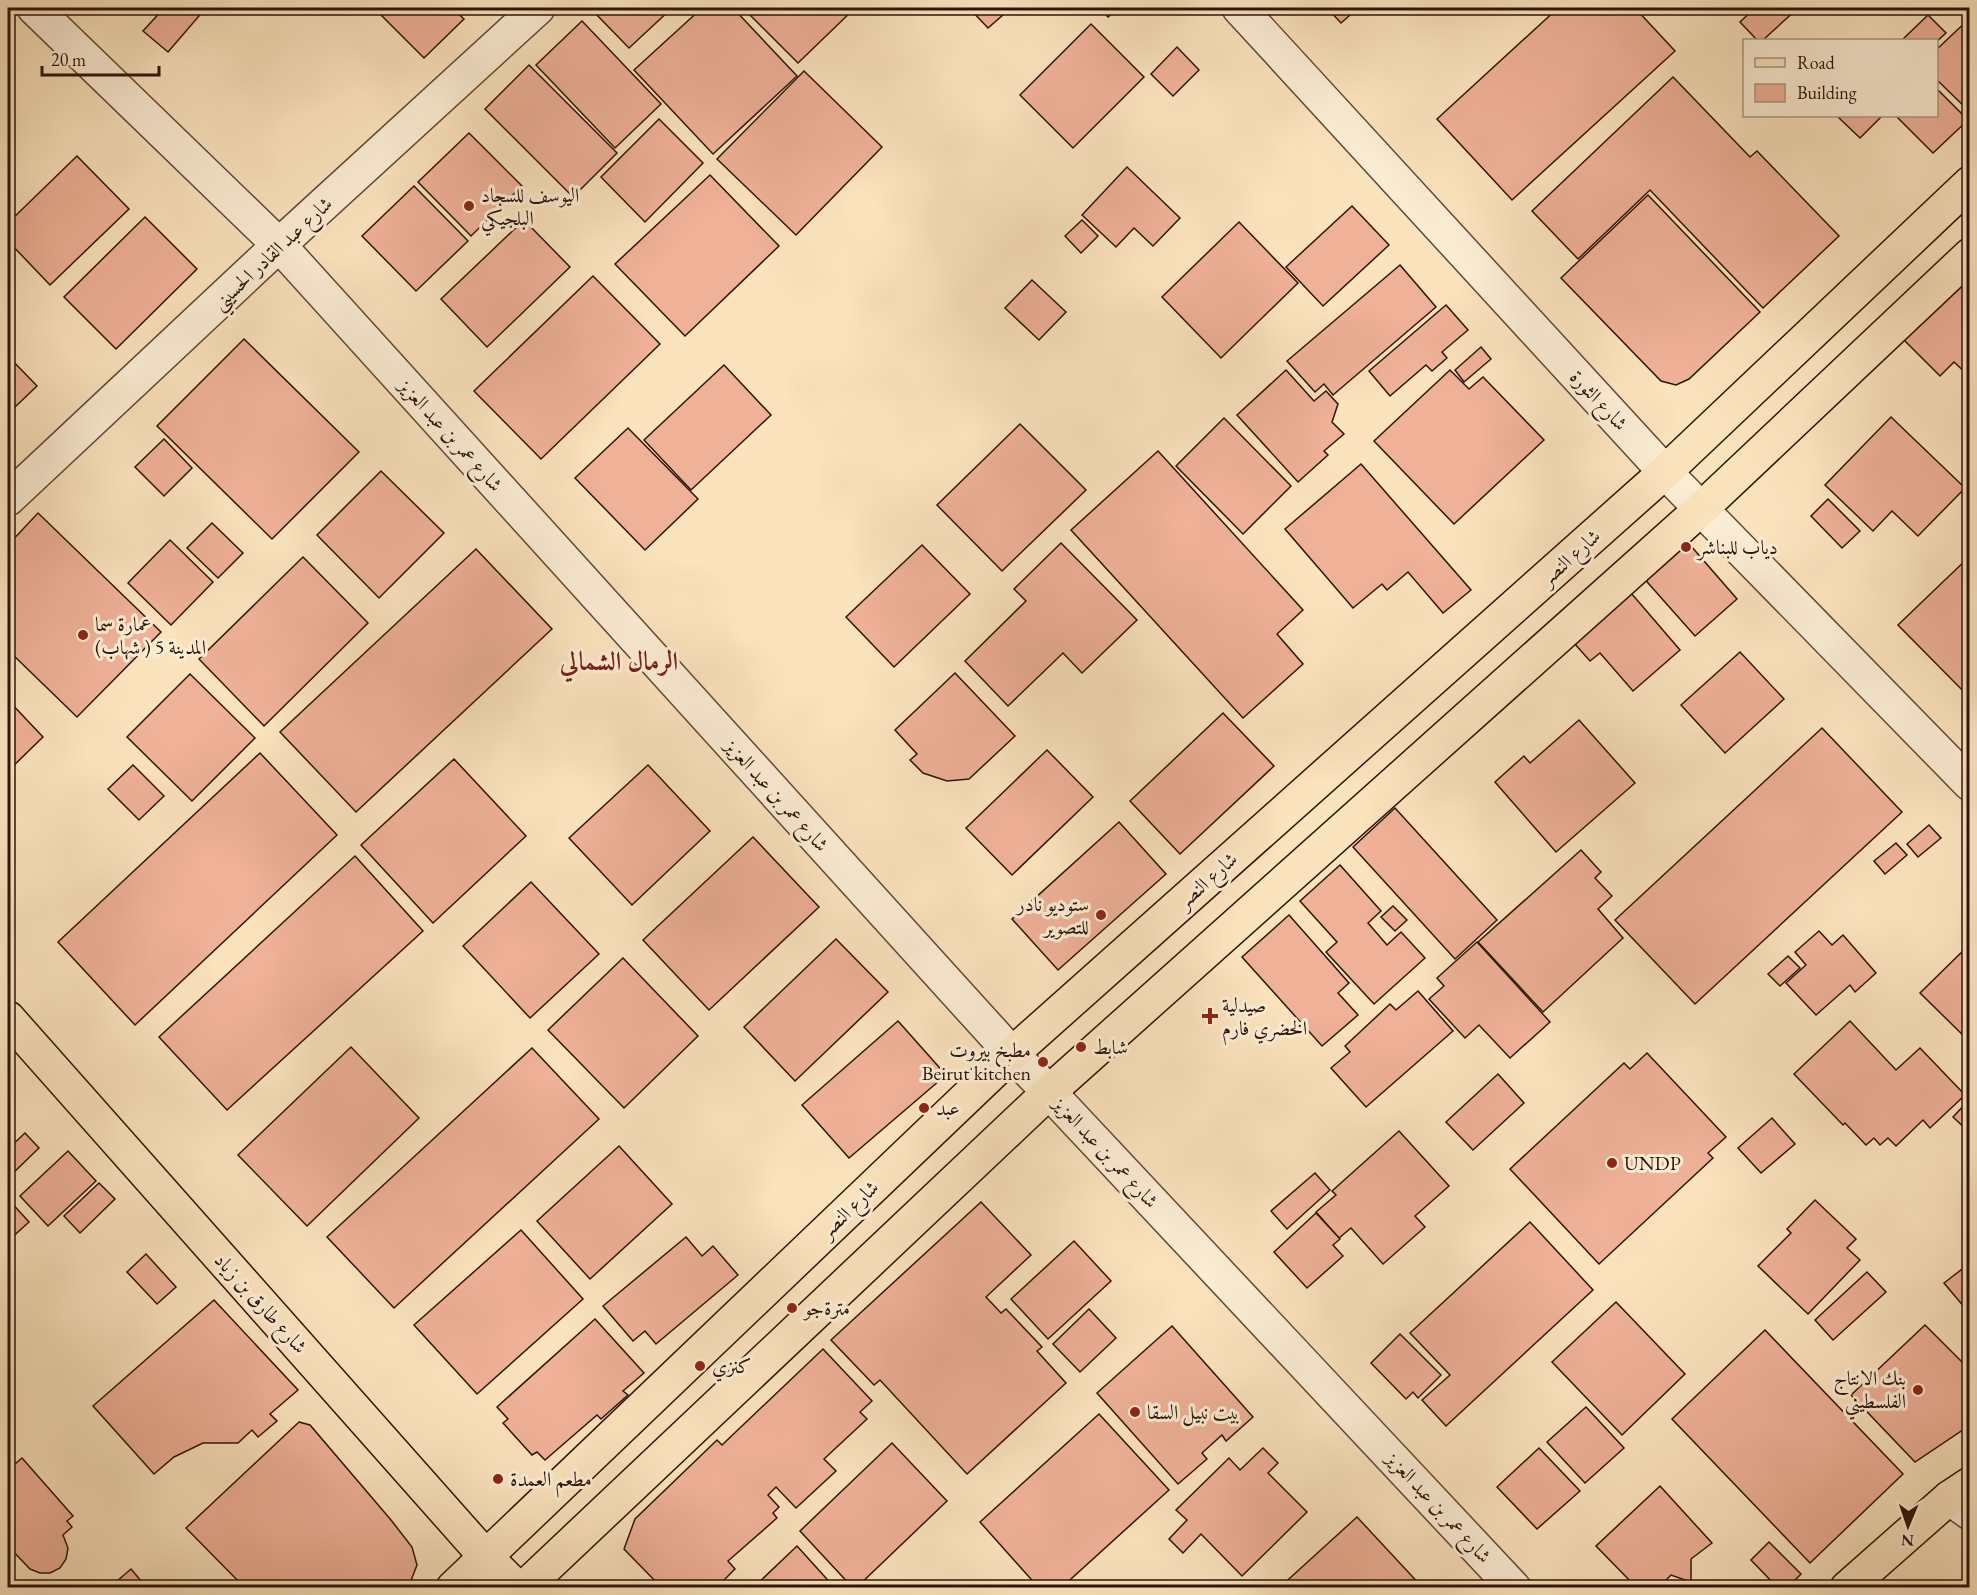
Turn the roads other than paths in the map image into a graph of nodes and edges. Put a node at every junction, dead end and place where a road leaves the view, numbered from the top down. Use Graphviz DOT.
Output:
graph roads {
  1 [pos="34,8"];
  2 [pos="538,8"];
  3 [pos="1239,8"];
  4 [pos="1970,183"];
  5 [pos="279,245"];
  6 [pos="1970,255"];
  7 [pos="1665,472"];
  8 [pos="8,499"];
  9 [pos="1701,509"];
  10 [pos="1970,784"];
  11 [pos="8,1017"];
  12 [pos="1012,1054"];
  13 [pos="1049,1092"];
  14 [pos="1963,1498"];
  15 [pos="486,1557"];
  16 [pos="453,1587"];
  17 [pos="517,1587"];
  18 [pos="524,1587"];
  19 [pos="1514,1587"];
  20 [pos="1847,1587"];
  1 -- 5 [label="street, شارع عمر بن عبد العزيز"];
  2 -- 5 [label="street, شارع عبد القادر الحسيني"];
  3 -- 7 [label="street, شارع الثورة"];
  4 -- 7 [label="main road, شارع النصر"];
  5 -- 8 [label="street, شارع عبد القادر الحسيني"];
  5 -- 12 [label="street, شارع عمر بن عبد العزيز"];
  6 -- 9 [label="main road"];
  7 -- 9 [label="street, شارع الثورة"];
  7 -- 12 [label="main road, شارع النصر"];
  9 -- 10 [label="street, شارع الثورة"];
  9 -- 13 [label="main road"];
  11 -- 15 [label="main road, شارع طارق بن زياد"];
  12 -- 13 [label="street, شارع عمر بن عبد العزيز"];
  12 -- 15 [label="main road, شارع النصر"];
  13 -- 18 [label="main road"];
  13 -- 19 [label="street, شارع عمر بن عبد العزيز"];
  14 -- 20 [label="main road"];
  15 -- 16 [label="main road, شارع النصر"];
  15 -- 17 [label="main road, شارع طارق بن زياد"];
}
